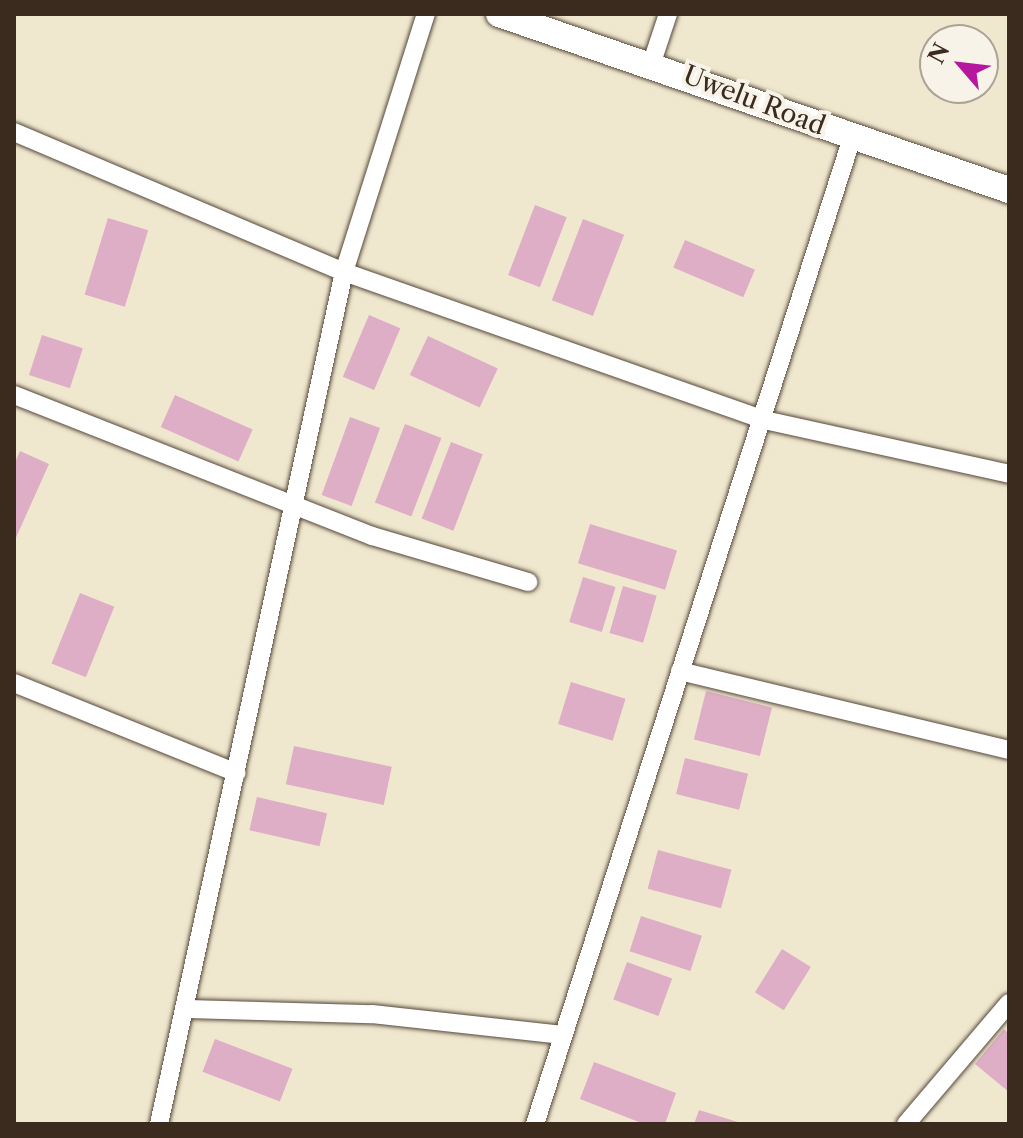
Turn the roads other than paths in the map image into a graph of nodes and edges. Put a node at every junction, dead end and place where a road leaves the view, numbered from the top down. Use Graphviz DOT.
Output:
graph roads {
  1 [pos="426,14"];
  2 [pos="499,14"];
  3 [pos="668,14"];
  4 [pos="652,62"];
  5 [pos="14,132"];
  6 [pos="852,138"];
  7 [pos="1009,190"];
  8 [pos="344,272"];
  9 [pos="14,395"];
  10 [pos="764,420"];
  11 [pos="1009,474"];
  12 [pos="292,506"];
  13 [pos="528,582"];
  14 [pos="680,671"];
  15 [pos="14,683"];
  16 [pos="1009,750"];
  17 [pos="237,773"];
  18 [pos="1009,1003"];
  19 [pos="188,1009"];
  20 [pos="563,1035"];
  21 [pos="159,1124"];
  22 [pos="535,1124"];
  23 [pos="906,1124"];
  1 -- 8 [label="street"];
  2 -- 4 [label="street, Uwelu Road"];
  3 -- 4 [label="street"];
  4 -- 6 [label="street, Uwelu Road"];
  5 -- 8 [label="street"];
  6 -- 7 [label="street, Uwelu Road"];
  6 -- 10 [label="street"];
  8 -- 10 [label="street"];
  8 -- 12 [label="street"];
  9 -- 12 [label="street"];
  10 -- 11 [label="street"];
  10 -- 14 [label="street"];
  12 -- 13 [label="street"];
  12 -- 17 [label="street"];
  14 -- 16 [label="street"];
  14 -- 20 [label="street"];
  15 -- 17 [label="street"];
  17 -- 19 [label="street"];
  18 -- 23 [label="street"];
  19 -- 20 [label="street"];
  19 -- 21 [label="street"];
  20 -- 22 [label="street"];
}
